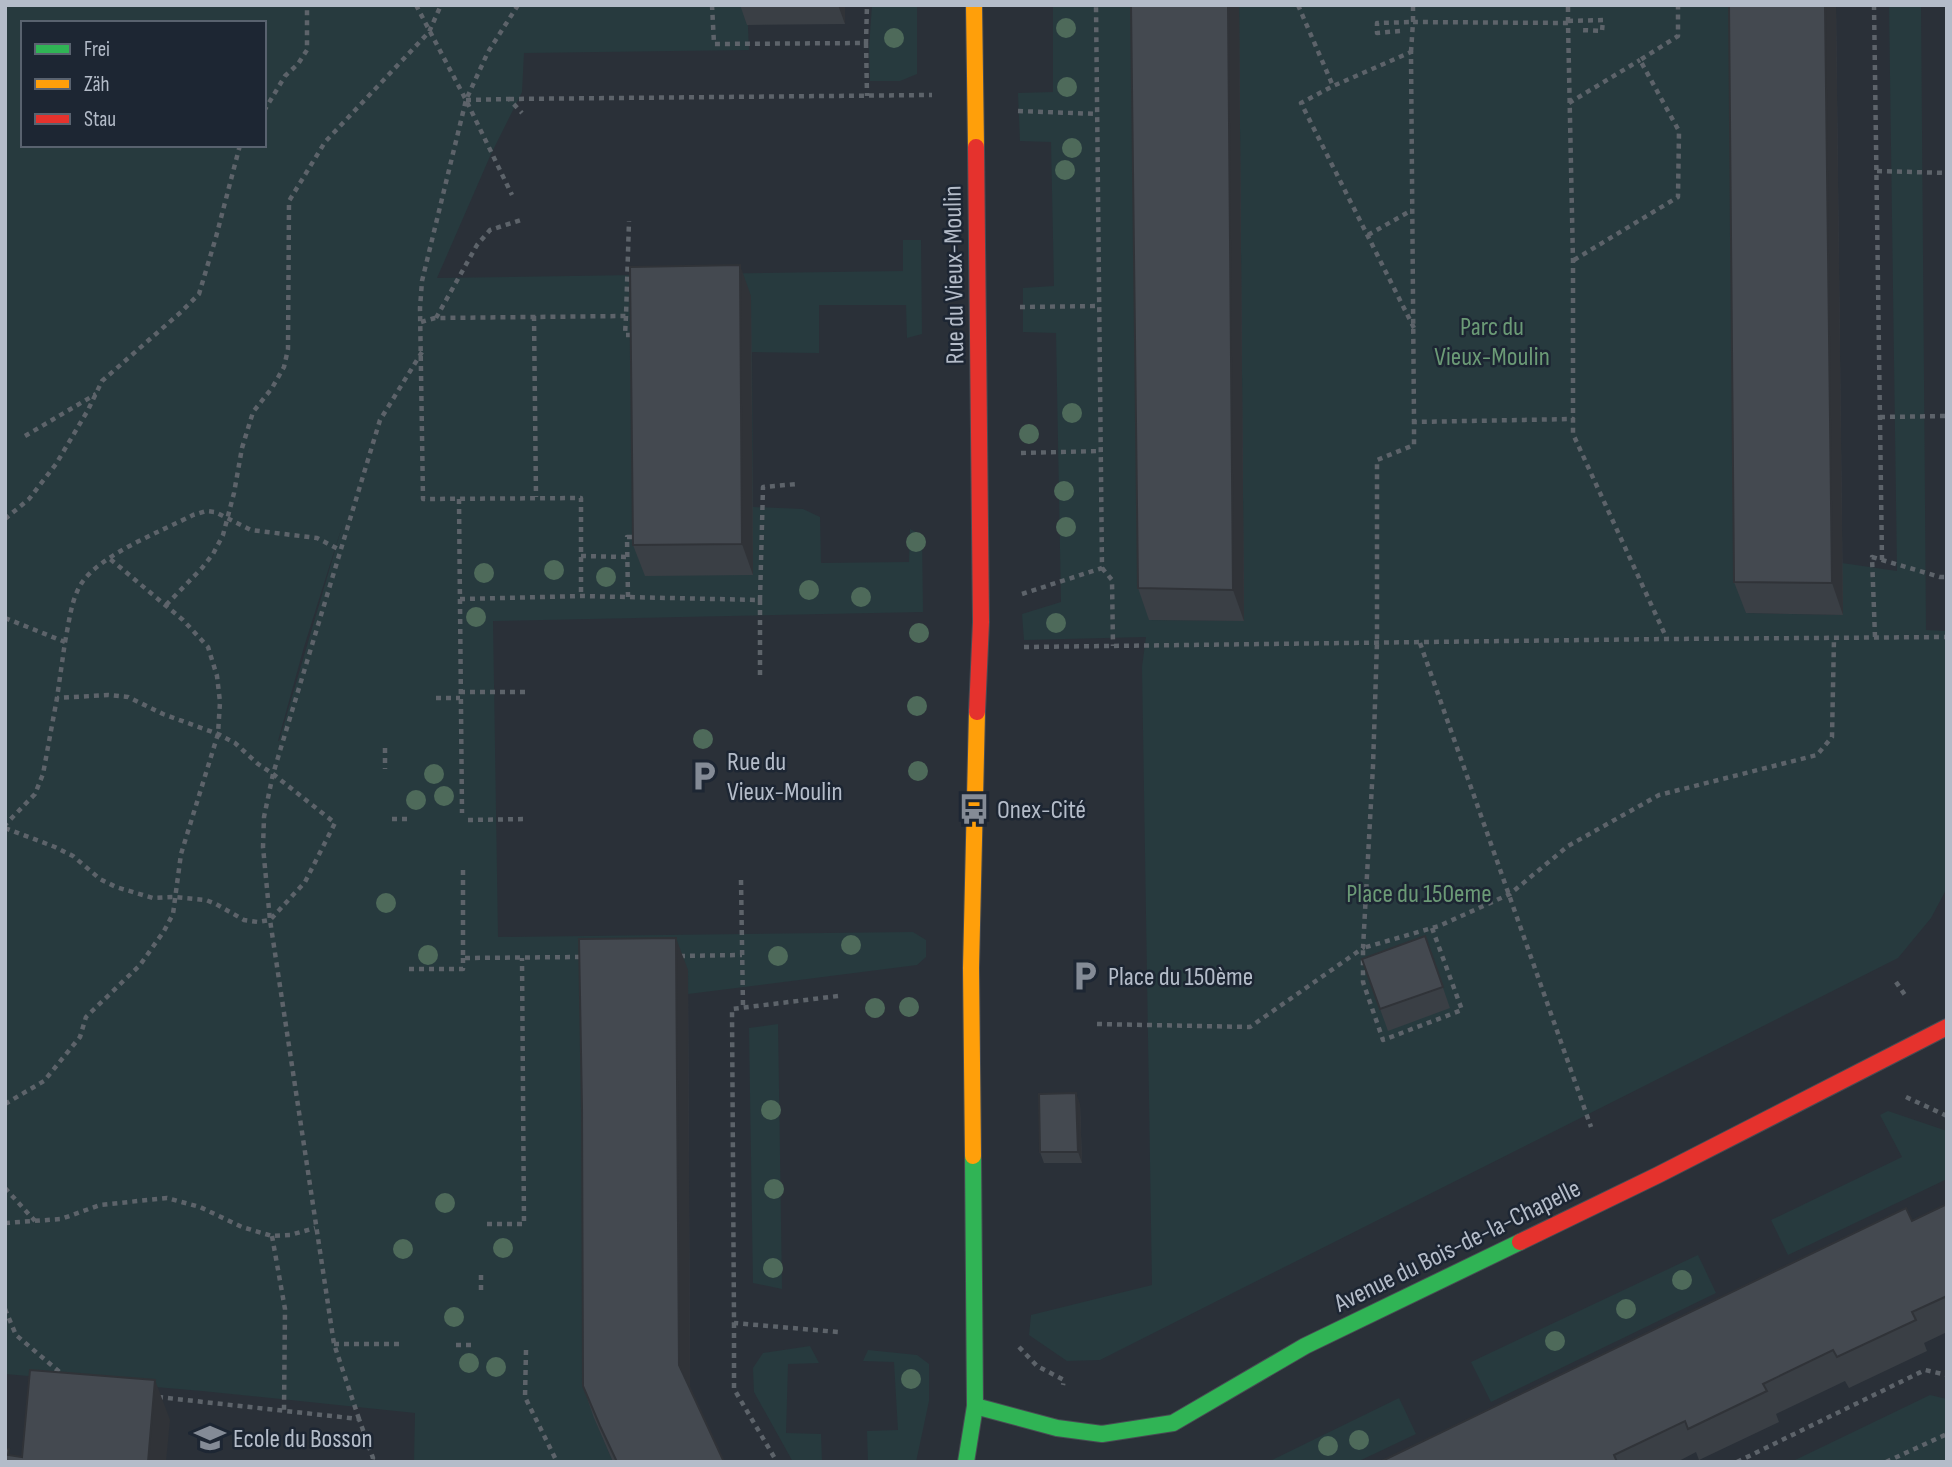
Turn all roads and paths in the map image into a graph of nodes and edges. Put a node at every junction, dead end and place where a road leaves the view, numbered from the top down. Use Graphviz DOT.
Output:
graph roads {
  1 [pos="307,5"];
  2 [pos="416,5"];
  3 [pos="441,5"];
  4 [pos="518,5"];
  5 [pos="712,5"];
  6 [pos="867,5"];
  7 [pos="974,5"];
  8 [pos="1096,5"];
  9 [pos="1298,5"];
  10 [pos="1413,5"];
  11 [pos="1568,5"];
  12 [pos="1678,5"];
  13 [pos="1874,5"];
  14 [pos="1413,22"];
  15 [pos="1568,22"];
  16 [pos="1580,30"];
  17 [pos="1400,31"];
  18 [pos="429,32"];
  19 [pos="866,43"];
  20 [pos="1411,52"];
  21 [pos="1640,60"];
  22 [pos="1333,86"];
  23 [pos="975,95"];
  24 [pos="867,96"];
  25 [pos="509,99"];
  26 [pos="466,100"];
  27 [pos="1569,103"];
  28 [pos="266,108"];
  29 [pos="1013,111"];
  30 [pos="522,113"];
  31 [pos="1098,114"];
  32 [pos="239,147"];
  33 [pos="1877,171"];
  34 [pos="1947,173"];
  35 [pos="512,195"];
  36 [pos="1412,209"];
  37 [pos="521,220"];
  38 [pos="629,221"];
  39 [pos="1368,235"];
  40 [pos="1573,261"];
  41 [pos="1100,306"];
  42 [pos="1016,307"];
  43 [pos="534,316"];
  44 [pos="626,316"];
  45 [pos="435,318"];
  46 [pos="421,323"];
  47 [pos="1414,328"];
  48 [pos="643,335"];
  49 [pos="422,352"];
  50 [pos="96,394"];
  51 [pos="1947,416"];
  52 [pos="1880,417"];
  53 [pos="1573,419"];
  54 [pos="1414,422"];
  55 [pos="25,436"];
  56 [pos="1101,451"];
  57 [pos="1017,453"];
  58 [pos="797,484"];
  59 [pos="536,497"];
  60 [pos="459,498"];
  61 [pos="226,517"];
  62 [pos="5,519"];
  63 [pos="645,536"];
  64 [pos="340,550"];
  65 [pos="581,556"];
  66 [pos="628,557"];
  67 [pos="108,558"];
  68 [pos="1882,560"];
  69 [pos="1102,568"];
  70 [pos="1947,577"];
  71 [pos="581,596"];
  72 [pos="1018,596"];
  73 [pos="628,597"];
  74 [pos="460,599"];
  75 [pos="760,600"];
  76 [pos="166,606"];
  77 [pos="5,618"];
  78 [pos="1875,637"];
  79 [pos="1834,638"];
  80 [pos="1947,638"];
  81 [pos="1667,639"];
  82 [pos="65,642"];
  83 [pos="1377,642"];
  84 [pos="1420,643"];
  85 [pos="1113,646"];
  86 [pos="1018,647"];
  87 [pos="760,676"];
  88 [pos="528,692"];
  89 [pos="460,695"];
  90 [pos="57,698"];
  91 [pos="436,698"];
  92 [pos="218,733"];
  93 [pos="385,748"];
  94 [pos="385,769"];
  95 [pos="273,774"];
  96 [pos="462,813"];
  97 [pos="392,819"];
  98 [pos="528,819"];
  99 [pos="411,820"];
  100 [pos="468,820"];
  101 [pos="5,827"];
  102 [pos="463,870"];
  103 [pos="741,880"];
  104 [pos="1510,894"];
  105 [pos="176,897"];
  106 [pos="270,920"];
  107 [pos="1432,928"];
  108 [pos="1363,948"];
  109 [pos="742,955"];
  110 [pos="673,956"];
  111 [pos="522,957"];
  112 [pos="591,957"];
  113 [pos="463,958"];
  114 [pos="410,969"];
  115 [pos="838,996"];
  116 [pos="744,1007"];
  117 [pos="1097,1024"];
  118 [pos="1947,1027"];
  119 [pos="1905,1096"];
  120 [pos="5,1104"];
  121 [pos="1947,1116"];
  122 [pos="1591,1128"];
  123 [pos="5,1188"];
  124 [pos="35,1221"];
  125 [pos="5,1223"];
  126 [pos="486,1224"];
  127 [pos="316,1228"];
  128 [pos="272,1236"];
  129 [pos="481,1275"];
  130 [pos="481,1294"];
  131 [pos="5,1309"];
  132 [pos="734,1323"];
  133 [pos="838,1332"];
  134 [pos="334,1344"];
  135 [pos="399,1344"];
  136 [pos="457,1345"];
  137 [pos="474,1345"];
  138 [pos="526,1350"];
  139 [pos="1947,1375"];
  140 [pos="70,1379"];
  141 [pos="153,1396"];
  142 [pos="975,1406"];
  143 [pos="284,1410"];
  144 [pos="359,1419"];
  145 [pos="1947,1434"];
  146 [pos="372,1462"];
  147 [pos="556,1462"];
  148 [pos="777,1462"];
  149 [pos="966,1462"];
  150 [pos="1737,1462"];
  151 [pos="1886,1462"];
  1 -- 28 [label="path"];
  2 -- 18 [label="path"];
  3 -- 18 [label="path"];
  4 -- 26 [label="path"];
  5 -- 19 [label="path"];
  6 -- 19 [label="path"];
  7 -- 23 [label="street, Rue du Vieux-Moulin"];
  8 -- 31 [label="path"];
  9 -- 22 [label="path"];
  10 -- 14 [label="path"];
  11 -- 15 [label="path"];
  12 -- 21 [label="path"];
  13 -- 33 [label="path"];
  14 -- 15 [label="path"];
  14 -- 17 [label="path"];
  14 -- 20 [label="path"];
  15 -- 16 [label="path"];
  15 -- 27 [label="path"];
  18 -- 26 [label="path"];
  18 -- 61 [label="path"];
  19 -- 24 [label="path"];
  20 -- 22 [label="path"];
  20 -- 36 [label="path"];
  21 -- 27 [label="path"];
  21 -- 40 [label="path"];
  22 -- 39 [label="path"];
  23 -- 24 [label="path"];
  23 -- 142 [label="street, Rue du Vieux-Moulin"];
  24 -- 25 [label="path"];
  25 -- 26 [label="path"];
  25 -- 30 [label="path"];
  26 -- 35 [label="path"];
  26 -- 46 [label="path"];
  27 -- 40 [label="path"];
  29 -- 31 [label="path"];
  31 -- 41 [label="path"];
  32 -- 50 [label="path"];
  33 -- 34 [label="path"];
  33 -- 52 [label="path"];
  36 -- 39 [label="path"];
  36 -- 47 [label="path"];
  37 -- 45 [label="path"];
  38 -- 44 [label="path"];
  39 -- 47 [label="path"];
  40 -- 53 [label="path"];
  41 -- 42 [label="path"];
  41 -- 56 [label="path"];
  43 -- 44 [label="path"];
  43 -- 45 [label="path"];
  43 -- 59 [label="path"];
  44 -- 48 [label="path"];
  45 -- 46 [label="path"];
  46 -- 49 [label="path"];
  47 -- 54 [label="path"];
  49 -- 60 [label="path"];
  49 -- 64 [label="path"];
  50 -- 55 [label="path"];
  50 -- 62 [label="path"];
  51 -- 52 [label="path"];
  52 -- 68 [label="path"];
  53 -- 54 [label="path"];
  53 -- 81 [label="path"];
  54 -- 83 [label="path"];
  56 -- 57 [label="path"];
  56 -- 69 [label="path"];
  58 -- 75 [label="path"];
  59 -- 60 [label="path"];
  59 -- 65 [label="path"];
  60 -- 74 [label="path"];
  61 -- 64 [label="path"];
  61 -- 67 [label="path"];
  61 -- 76 [label="path"];
  63 -- 66 [label="path"];
  64 -- 95 [label="path"];
  65 -- 66 [label="path"];
  65 -- 71 [label="path"];
  66 -- 73 [label="path"];
  67 -- 76 [label="path"];
  67 -- 82 [label="path"];
  68 -- 70 [label="path"];
  68 -- 78 [label="path"];
  69 -- 72 [label="path"];
  69 -- 85 [label="path"];
  71 -- 73 [label="path"];
  71 -- 74 [label="path"];
  73 -- 75 [label="path"];
  74 -- 89 [label="path"];
  75 -- 87 [label="path"];
  76 -- 92 [label="path"];
  77 -- 82 [label="path"];
  78 -- 79 [label="path"];
  78 -- 80 [label="path"];
  79 -- 81 [label="path"];
  79 -- 104 [label="path"];
  81 -- 84 [label="path"];
  82 -- 90 [label="path"];
  83 -- 84 [label="path"];
  83 -- 85 [label="path"];
  83 -- 108 [label="path"];
  84 -- 104 [label="path"];
  85 -- 86 [label="path"];
  88 -- 89 [label="path"];
  89 -- 91 [label="path"];
  89 -- 96 [label="path"];
  90 -- 92 [label="path"];
  90 -- 101 [label="path"];
  92 -- 95 [label="path"];
  92 -- 105 [label="path"];
  93 -- 94 [label="path"];
  95 -- 106 [label="path"];
  95 -- 106 [label="path"];
  97 -- 99 [label="path"];
  98 -- 100 [label="path"];
  101 -- 105 [label="path"];
  102 -- 113 [label="path"];
  103 -- 109 [label="path"];
  104 -- 107 [label="path"];
  104 -- 122 [label="path"];
  105 -- 106 [label="path"];
  105 -- 120 [label="path"];
  106 -- 127 [label="path"];
  107 -- 108 [label="path"];
  107 -- 108 [label="path"];
  108 -- 117 [label="path"];
  109 -- 110 [label="path"];
  109 -- 116 [label="path"];
  111 -- 112 [label="path"];
  111 -- 113 [label="path"];
  111 -- 126 [label="path"];
  113 -- 114 [label="path"];
  115 -- 116 [label="path"];
  116 -- 132 [label="path"];
  118 -- 142 [label="street, Avenue du Bois-de-la-Chapelle"];
  119 -- 121 [label="path"];
  123 -- 124 [label="path"];
  124 -- 125 [label="path"];
  124 -- 128 [label="path"];
  127 -- 128 [label="path"];
  127 -- 134 [label="path"];
  128 -- 143 [label="path"];
  129 -- 130 [label="path"];
  131 -- 140 [label="path"];
  132 -- 133 [label="path"];
  132 -- 148 [label="path"];
  134 -- 135 [label="path"];
  134 -- 144 [label="path"];
  136 -- 137 [label="path"];
  138 -- 147 [label="path"];
  139 -- 150 [label="path"];
  141 -- 143 [label="path"];
  142 -- 149 [label="street"];
  143 -- 144 [label="path"];
  144 -- 146 [label="path"];
  145 -- 151 [label="path"];
}
